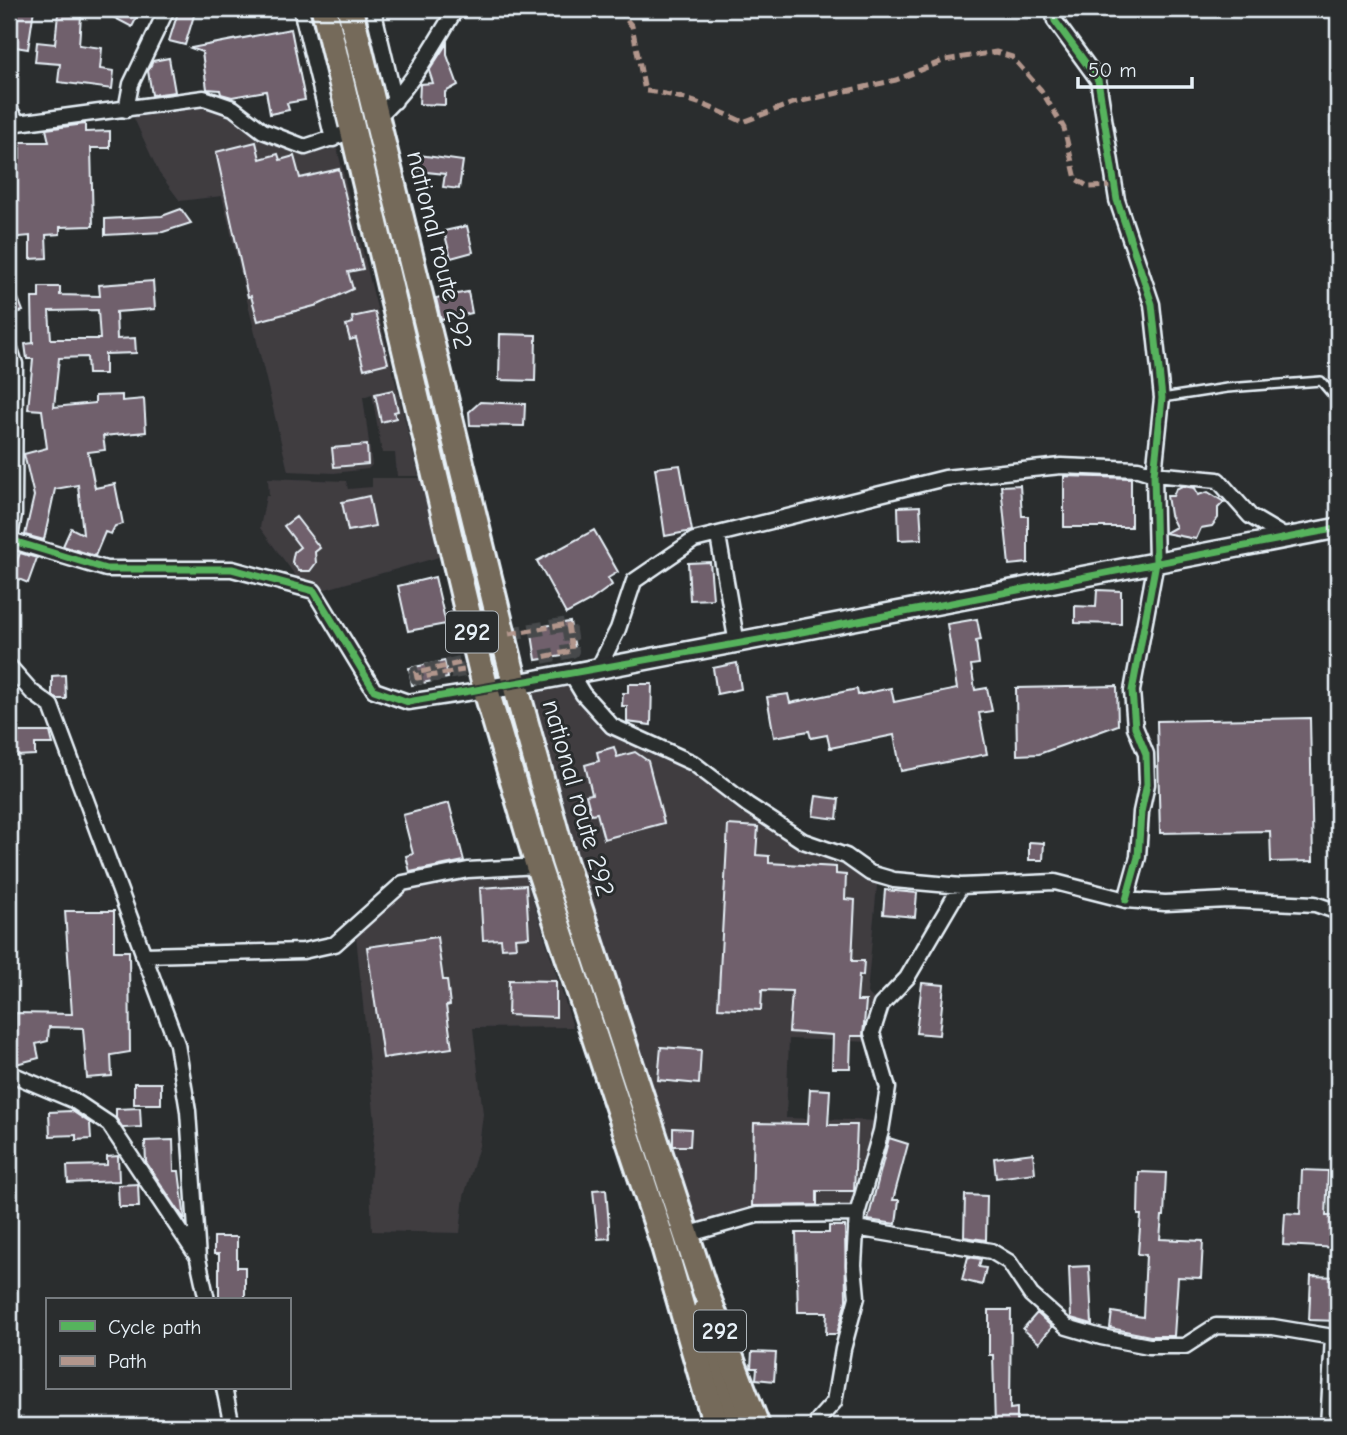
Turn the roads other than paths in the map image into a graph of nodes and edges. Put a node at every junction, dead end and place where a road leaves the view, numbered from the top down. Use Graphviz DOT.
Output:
graph roads {
  1 [pos="167,9"];
  2 [pos="301,9"];
  3 [pos="324,9"];
  4 [pos="350,9"];
  5 [pos="373,9"];
  6 [pos="456,9"];
  7 [pos="1054,9"];
  8 [pos="395,101"];
  9 [pos="9,109"];
  10 [pos="126,110"];
  11 [pos="376,118"];
  12 [pos="343,135"];
  13 [pos="9,346"];
  14 [pos="1162,398"];
  15 [pos="1338,401"];
  16 [pos="1154,474"];
  17 [pos="1338,528"];
  18 [pos="10,536"];
  19 [pos="718,536"];
  20 [pos="1287,538"];
  21 [pos="1156,562"];
  22 [pos="737,644"];
  23 [pos="9,666"];
  24 [pos="599,667"];
  25 [pos="571,674"];
  26 [pos="515,684"];
  27 [pos="486,690"];
  28 [pos="538,866"];
  29 [pos="961,886"];
  30 [pos="1125,900"];
  31 [pos="1338,912"];
  32 [pos="143,955"];
  33 [pos="9,1073"];
  34 [pos="856,1221"];
  35 [pos="686,1235"];
  36 [pos="663,1243"];
  37 [pos="198,1259"];
  38 [pos="207,1298"];
  39 [pos="1336,1336"];
  40 [pos="224,1390"];
  41 [pos="232,1426"];
  42 [pos="716,1426"];
  43 [pos="733,1426"];
  44 [pos="757,1426"];
  45 [pos="819,1426"];
  46 [pos="1328,1426"];
  1 -- 10 [label="street"];
  2 -- 12 [label="street"];
  3 -- 12 [label="highway, 292"];
  4 -- 11 [label="highway, national route 292 / 292"];
  5 -- 8 [label="street"];
  6 -- 8 [label="street"];
  7 -- 14 [label="street"];
  8 -- 11 [label="street"];
  9 -- 10 [label="street"];
  10 -- 12 [label="street"];
  11 -- 26 [label="highway, national route 292 / 292"];
  12 -- 27 [label="highway, 292"];
  13 -- 18 [label="street"];
  14 -- 15 [label="lane"];
  14 -- 16 [label="street"];
  16 -- 19 [label="street"];
  16 -- 20 [label="street"];
  16 -- 21 [label="street"];
  17 -- 20 [label="street"];
  18 -- 27 [label="street"];
  19 -- 22 [label="street"];
  19 -- 24 [label="street"];
  20 -- 21 [label="street"];
  21 -- 22 [label="street"];
  21 -- 30 [label="street"];
  22 -- 24 [label="street"];
  23 -- 32 [label="street"];
  24 -- 25 [label="street"];
  25 -- 26 [label="street"];
  25 -- 29 [label="street"];
  26 -- 27 [label="street"];
  26 -- 35 [label="highway, national route 292 / 292"];
  27 -- 28 [label="highway, 292"];
  28 -- 32 [label="street"];
  28 -- 36 [label="highway, 292"];
  29 -- 30 [label="street"];
  29 -- 34 [label="street"];
  30 -- 31 [label="street"];
  32 -- 37 [label="street"];
  33 -- 37 [label="street"];
  34 -- 35 [label="street"];
  34 -- 39 [label="street"];
  34 -- 45 [label="street"];
  35 -- 43 [label="main road"];
  35 -- 44 [label="highway, national route 292 / 292"];
  36 -- 42 [label="highway, 292"];
  36 -- 43 [label="main road"];
  37 -- 38 [label="street"];
  39 -- 46 [label="street"];
  40 -- 41 [label="street"];
}
